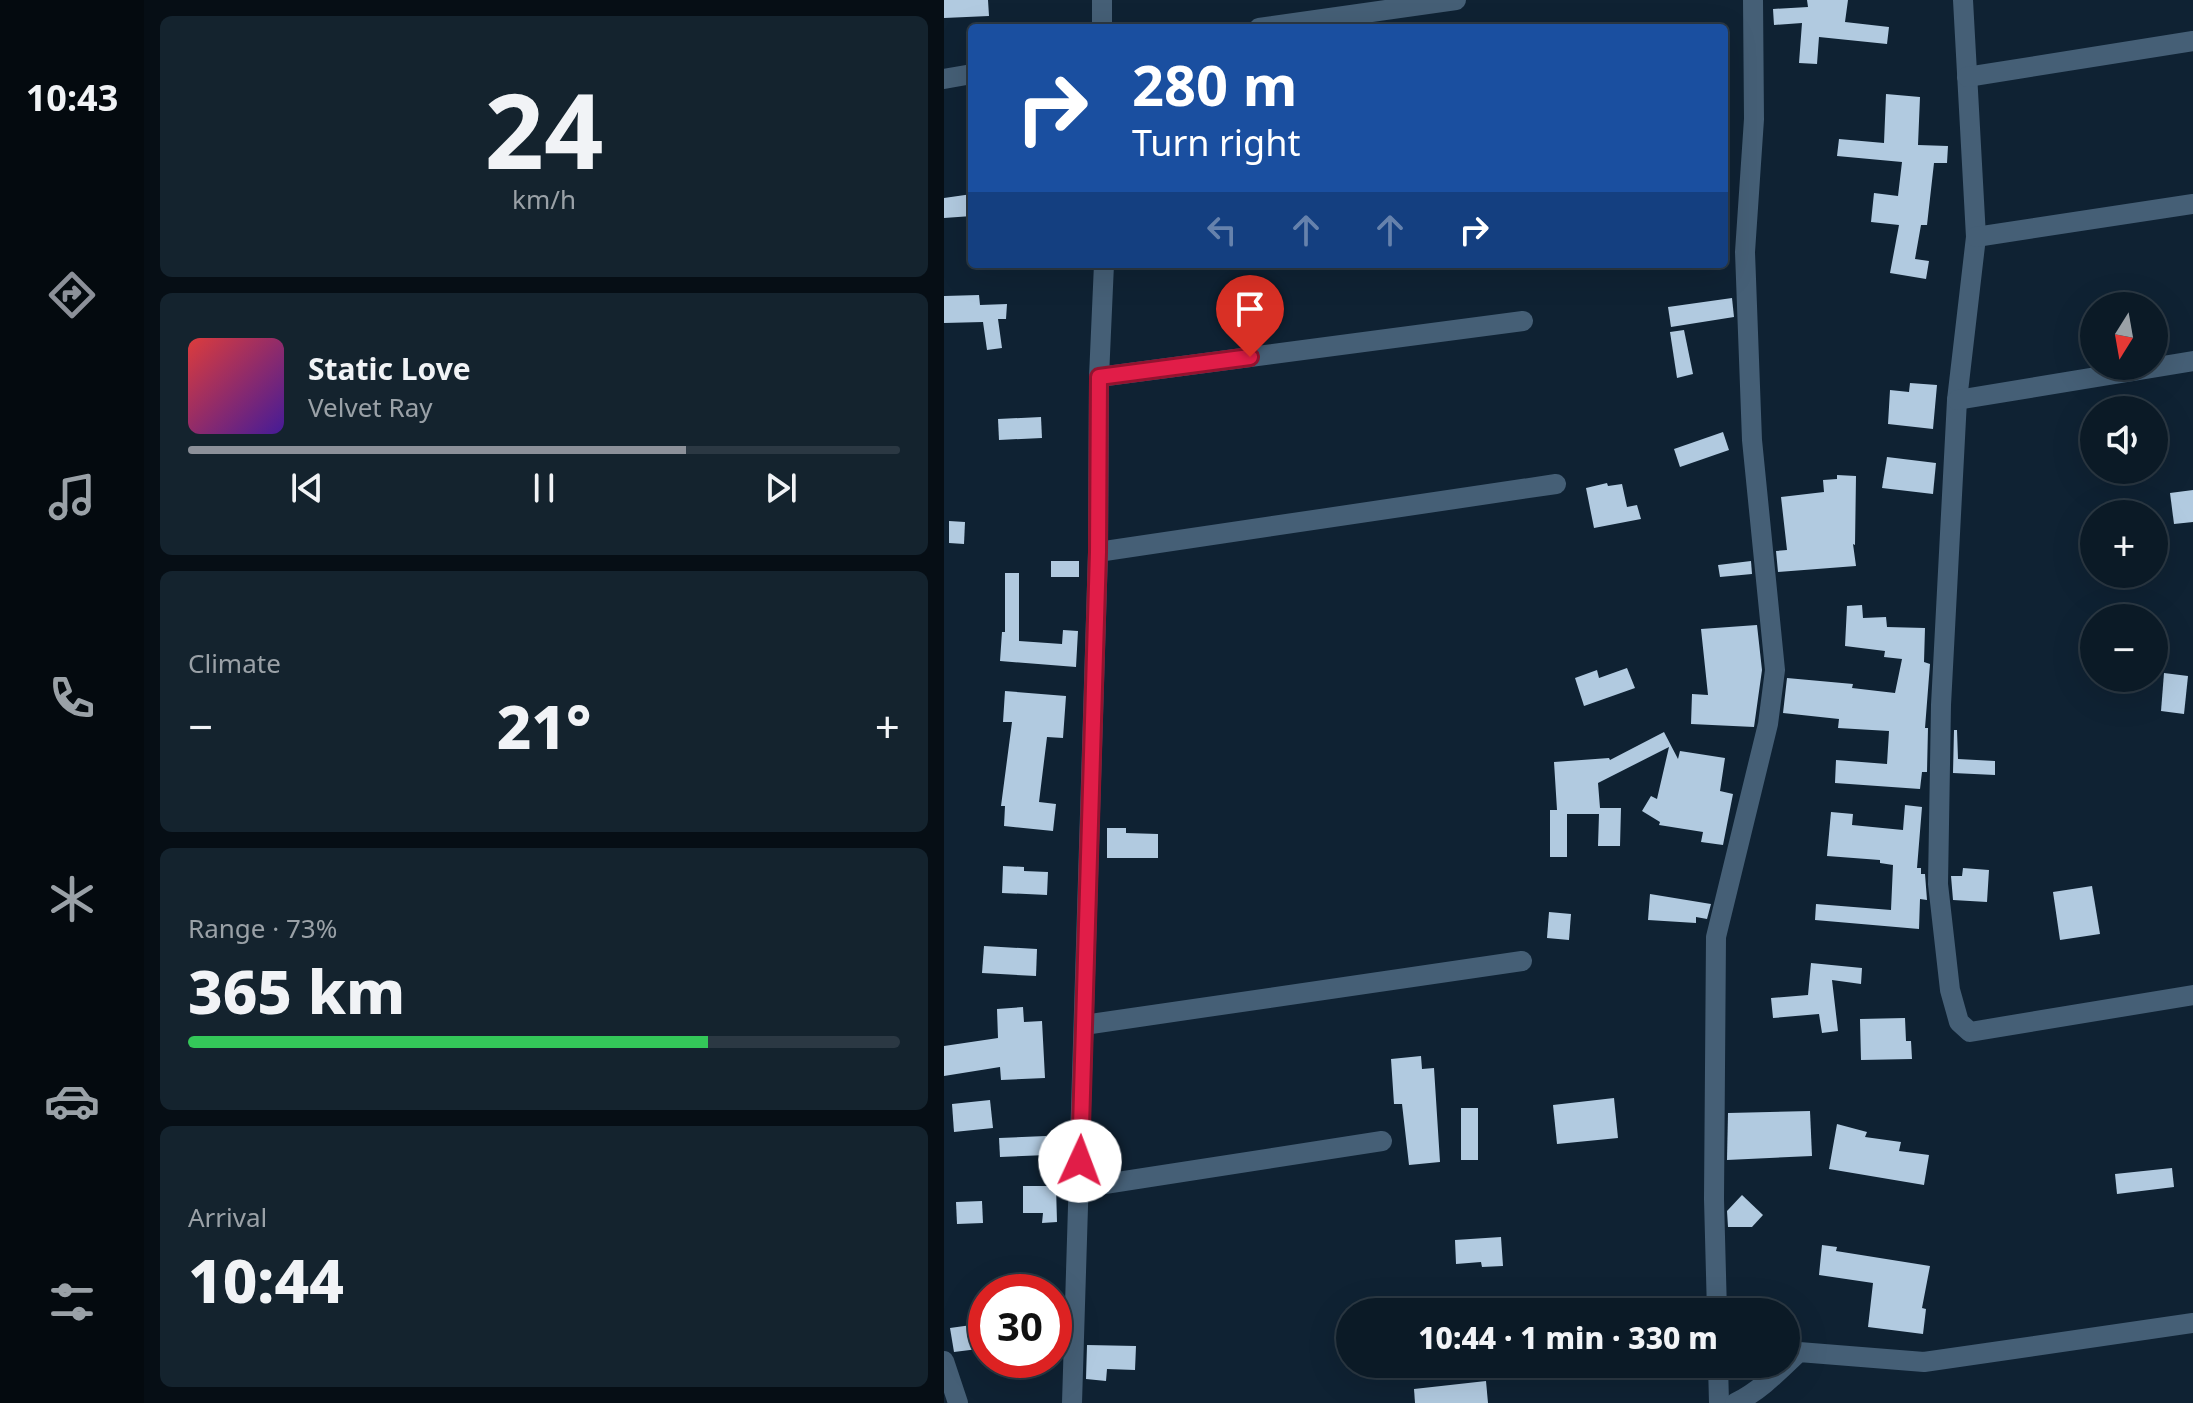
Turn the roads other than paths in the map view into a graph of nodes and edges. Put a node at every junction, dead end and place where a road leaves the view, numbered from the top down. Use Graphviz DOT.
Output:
graph roads {
  1 [pos="1102,0"];
  2 [pos="1456,0"];
  3 [pos="1753,0"];
  4 [pos="1963,0"];
  5 [pos="1102,24"];
  6 [pos="1287,24"];
  7 [pos="2193,41"];
  8 [pos="968,75"];
  9 [pos="1967,77"];
  10 [pos="944,79"];
  11 [pos="2193,204"];
  12 [pos="1976,237"];
  13 [pos="1104,268"];
  14 [pos="1523,321"];
  15 [pos="2193,361"];
  16 [pos="1099,377"];
  17 [pos="1957,400"];
  18 [pos="1556,484"];
  19 [pos="1098,552"];
  20 [pos="1522,961"];
  21 [pos="2193,995"];
  22 [pos="1084,1025"];
  23 [pos="1382,1141"];
  24 [pos="1079,1188"];
  25 [pos="1717,1298"];
  26 [pos="2193,1323"];
  27 [pos="944,1361"];
  28 [pos="1718,1378"];
  29 [pos="958,1403"];
  30 [pos="1072,1403"];
  31 [pos="1719,1403"];
  32 [pos="1735,1403"];
  1 -- 5 [label="street"];
  2 -- 6 [label="street"];
  3 -- 25 [label="street"];
  4 -- 9 [label="street"];
  7 -- 9 [label="street"];
  8 -- 10 [label="street"];
  9 -- 12 [label="street"];
  11 -- 12 [label="street"];
  12 -- 17 [label="street"];
  13 -- 16 [label="street"];
  14 -- 16 [label="street"];
  15 -- 17 [label="street"];
  16 -- 19 [label="street"];
  17 -- 21 [label="street"];
  18 -- 19 [label="street"];
  19 -- 22 [label="street"];
  20 -- 22 [label="street"];
  22 -- 24 [label="street"];
  23 -- 24 [label="street"];
  24 -- 30 [label="street"];
  26 -- 32 [label="street"];
  27 -- 29 [label="street"];
  28 -- 31 [label="street"];
}
